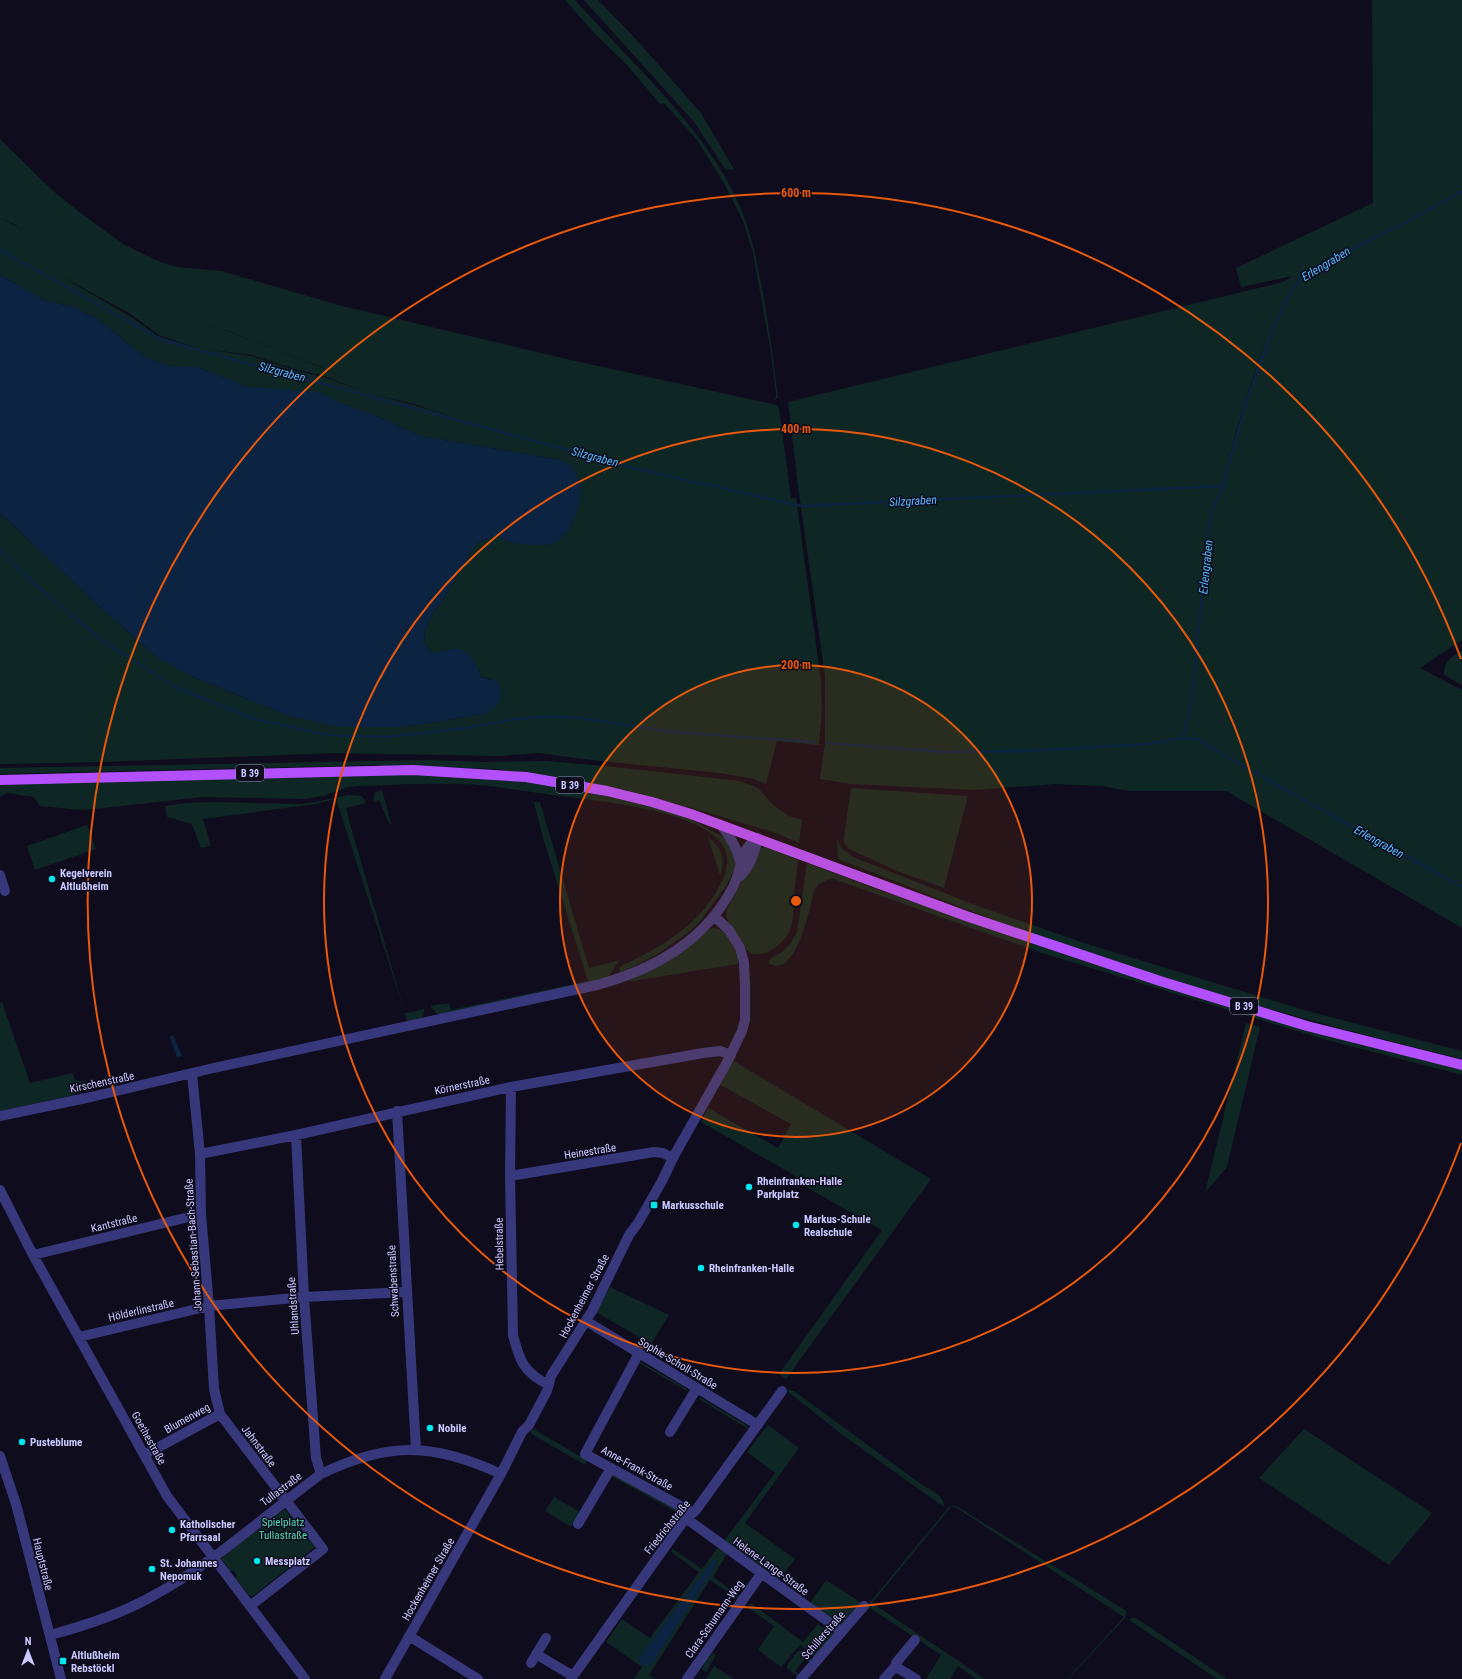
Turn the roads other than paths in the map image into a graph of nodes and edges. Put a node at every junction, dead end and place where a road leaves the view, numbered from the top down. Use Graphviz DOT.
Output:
graph roads {
  1 [pos="0,780"];
  2 [pos="721,825"];
  3 [pos="758,838"];
  4 [pos="740,862"];
  5 [pos="0,875"];
  6 [pos="738,877"];
  7 [pos="5,891"];
  8 [pos="714,917"];
  9 [pos="731,1055"];
  10 [pos="1462,1065"];
  11 [pos="192,1074"];
  12 [pos="511,1087"];
  13 [pos="397,1111"];
  14 [pos="0,1116"];
  15 [pos="296,1135"];
  16 [pos="200,1154"];
  17 [pos="673,1158"];
  18 [pos="510,1176"];
  19 [pos="0,1190"];
  20 [pos="201,1214"];
  21 [pos="33,1255"];
  22 [pos="406,1292"];
  23 [pos="304,1298"];
  24 [pos="209,1306"];
  25 [pos="586,1321"];
  26 [pos="79,1337"];
  27 [pos="639,1353"];
  28 [pos="549,1385"];
  29 [pos="697,1388"];
  30 [pos="782,1391"];
  31 [pos="220,1414"];
  32 [pos="758,1425"];
  33 [pos="670,1432"];
  34 [pos="416,1450"];
  35 [pos="0,1456"];
  36 [pos="144,1456"];
  37 [pos="611,1468"];
  38 [pos="321,1474"];
  39 [pos="501,1474"];
  40 [pos="286,1500"];
  41 [pos="690,1516"];
  42 [pos="578,1524"];
  43 [pos="213,1557"];
  44 [pos="761,1574"];
  45 [pos="250,1606"];
  46 [pos="864,1606"];
  47 [pos="841,1631"];
  48 [pos="50,1635"];
  49 [pos="409,1636"];
  50 [pos="546,1638"];
  51 [pos="915,1640"];
  52 [pos="895,1668"];
  53 [pos="572,1678"];
  54 [pos="61,1679"];
  55 [pos="305,1679"];
  56 [pos="385,1679"];
  57 [pos="478,1679"];
  58 [pos="687,1679"];
  59 [pos="801,1679"];
  60 [pos="884,1679"];
  61 [pos="916,1679"];
  1 -- 2 [label="main road, B 39"];
  2 -- 3 [label="main road, B 39"];
  2 -- 4 [label="street"];
  3 -- 4 [label="street"];
  3 -- 6 [label="street, Kirschenstraße"];
  3 -- 10 [label="main road, B 39"];
  4 -- 6 [label="street"];
  5 -- 7 [label="street"];
  6 -- 8 [label="street, Kirschenstraße"];
  8 -- 9 [label="street, Hockenheimer Straße"];
  8 -- 11 [label="street, Kirschenstraße"];
  9 -- 12 [label="street, Körnerstraße"];
  9 -- 17 [label="street, Hockenheimer Straße"];
  11 -- 14 [label="street, Kirschenstraße"];
  11 -- 16 [label="street, Johann-Sebastian-Bach-Straße"];
  12 -- 13 [label="street, Körnerstraße"];
  12 -- 18 [label="street, Hebelstraße"];
  13 -- 15 [label="street, Körnerstraße"];
  13 -- 22 [label="street, Schwabenstraße"];
  15 -- 16 [label="street, Körnerstraße"];
  15 -- 23 [label="street, Uhlandstraße"];
  16 -- 20 [label="street, Johann-Sebastian-Bach-Straße"];
  17 -- 18 [label="street, Heinestraße"];
  17 -- 25 [label="street, Hockenheimer Straße"];
  18 -- 28 [label="street, Hebelstraße"];
  19 -- 21 [label="street, Goethestraße"];
  20 -- 21 [label="street, Kantstraße"];
  20 -- 24 [label="street, Johann-Sebastian-Bach-Straße"];
  21 -- 26 [label="street, Goethestraße"];
  22 -- 23 [label="street, Hölderlinstraße"];
  22 -- 34 [label="street, Schwabenstraße"];
  23 -- 24 [label="street, Hölderlinstraße"];
  23 -- 38 [label="street, Uhlandstraße"];
  24 -- 26 [label="street, Hölderlinstraße"];
  24 -- 31 [label="street, Johann-Sebastian-Bach-Straße"];
  25 -- 27 [label="street, Sophie-Scholl-Straße"];
  25 -- 28 [label="street, Hockenheimer Straße"];
  26 -- 36 [label="street, Goethestraße"];
  27 -- 29 [label="street, Sophie-Scholl-Straße"];
  27 -- 37 [label="street, Anne-Frank-Straße"];
  28 -- 39 [label="street, Hockenheimer Straße"];
  29 -- 32 [label="street, Sophie-Scholl-Straße"];
  29 -- 33 [label="street"];
  30 -- 32 [label="street, Friedrichstraße"];
  31 -- 36 [label="street, Blumenweg"];
  31 -- 40 [label="street, Jahnstraße"];
  32 -- 41 [label="street, Friedrichstraße"];
  34 -- 38 [label="street, Tullastraße"];
  34 -- 39 [label="street, Tullastraße"];
  35 -- 48 [label="street, Hauptstraße"];
  36 -- 43 [label="street, Goethestraße"];
  37 -- 41 [label="street, Anne-Frank-Straße"];
  37 -- 42 [label="street"];
  38 -- 40 [label="street, Tullastraße"];
  39 -- 49 [label="street, Hockenheimer Straße"];
  40 -- 43 [label="street, Tullastraße"];
  40 -- 45 [label="street, Jahnstraße"];
  41 -- 44 [label="street, Helene-Lange-Straße"];
  41 -- 53 [label="street, Friedrichstraße"];
  43 -- 45 [label="street, Goethestraße"];
  43 -- 48 [label="street, Tullastraße"];
  44 -- 47 [label="street, Helene-Lange-Straße"];
  44 -- 58 [label="street, Clara-Schumann-Weg"];
  45 -- 55 [label="street, Goethestraße"];
  46 -- 47 [label="street, Schillerstraße"];
  47 -- 59 [label="street, Schillerstraße"];
  48 -- 54 [label="street, Hauptstraße"];
  49 -- 56 [label="street, Hockenheimer Straße"];
  49 -- 57 [label="street"];
  50 -- 53 [label="street"];
  51 -- 52 [label="street"];
  52 -- 60 [label="street"];
  52 -- 61 [label="street"];
}
